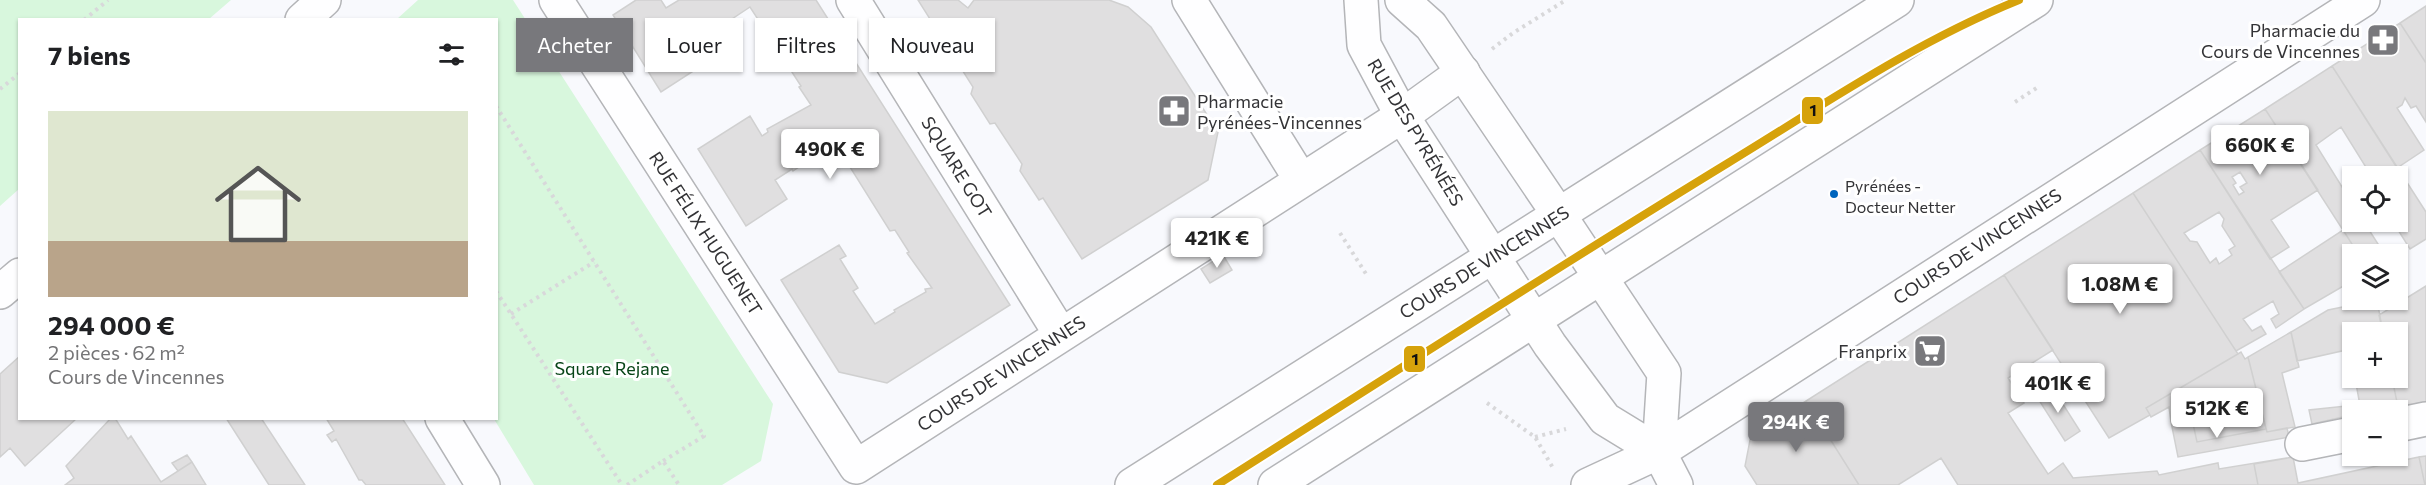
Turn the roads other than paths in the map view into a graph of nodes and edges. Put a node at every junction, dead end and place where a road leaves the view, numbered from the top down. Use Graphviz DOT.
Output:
graph roads {
  1 [pos="324,0"];
  2 [pos="556,0"];
  3 [pos="853,0"];
  4 [pos="1189,0"];
  5 [pos="1361,0"];
  6 [pos="1402,0"];
  7 [pos="1897,0"];
  8 [pos="2036,0"];
  9 [pos="2363,0"];
  10 [pos="304,18"];
  11 [pos="1463,72"];
  12 [pos="1402,116"];
  13 [pos="1301,180"];
  14 [pos="1559,215"];
  15 [pos="1493,257"];
  16 [pos="18,277"];
  17 [pos="1600,278"];
  18 [pos="0,292"];
  19 [pos="1534,320"];
  20 [pos="1060,335"];
  21 [pos="2426,419"];
  22 [pos="443,420"];
  23 [pos="2408,423"];
  24 [pos="2342,436"];
  25 [pos="2302,444"];
  26 [pos="1659,452"];
  27 [pos="856,467"];
  28 [pos="483,485"];
  29 [pos="1132,485"];
  30 [pos="1275,485"];
  31 [pos="1588,485"];
  32 [pos="1676,485"];
  1 -- 10 [label="street"];
  2 -- 27 [label="street, RUE FÉLIX HUGUENET"];
  3 -- 20 [label="street, SQUARE GOT"];
  4 -- 13 [label="street"];
  5 -- 12 [label="street, RUE DES PYRÉNÉES"];
  6 -- 11 [label="street"];
  7 -- 14 [label="street, COURS DE VINCENNES"];
  8 -- 17 [label="street"];
  9 -- 26 [label="street, COURS DE VINCENNES"];
  11 -- 12 [label="street, COURS DE VINCENNES"];
  11 -- 14 [label="street"];
  12 -- 13 [label="street, COURS DE VINCENNES"];
  12 -- 15 [label="street, RUE DES PYRÉNÉES"];
  13 -- 20 [label="street, COURS DE VINCENNES"];
  14 -- 15 [label="street, COURS DE VINCENNES"];
  14 -- 17 [label="street"];
  15 -- 19 [label="street, RUE DES PYRÉNÉES"];
  15 -- 29 [label="street, COURS DE VINCENNES"];
  16 -- 18 [label="street"];
  17 -- 19 [label="street"];
  17 -- 26 [label="street"];
  19 -- 26 [label="street, RUE DES PYRÉNÉES"];
  19 -- 30 [label="street"];
  20 -- 27 [label="street, COURS DE VINCENNES"];
  21 -- 23 [label="street"];
  22 -- 28 [label="street"];
  24 -- 25 [label="street"];
  26 -- 31 [label="street, COURS DE VINCENNES"];
  26 -- 32 [label="street"];
}
